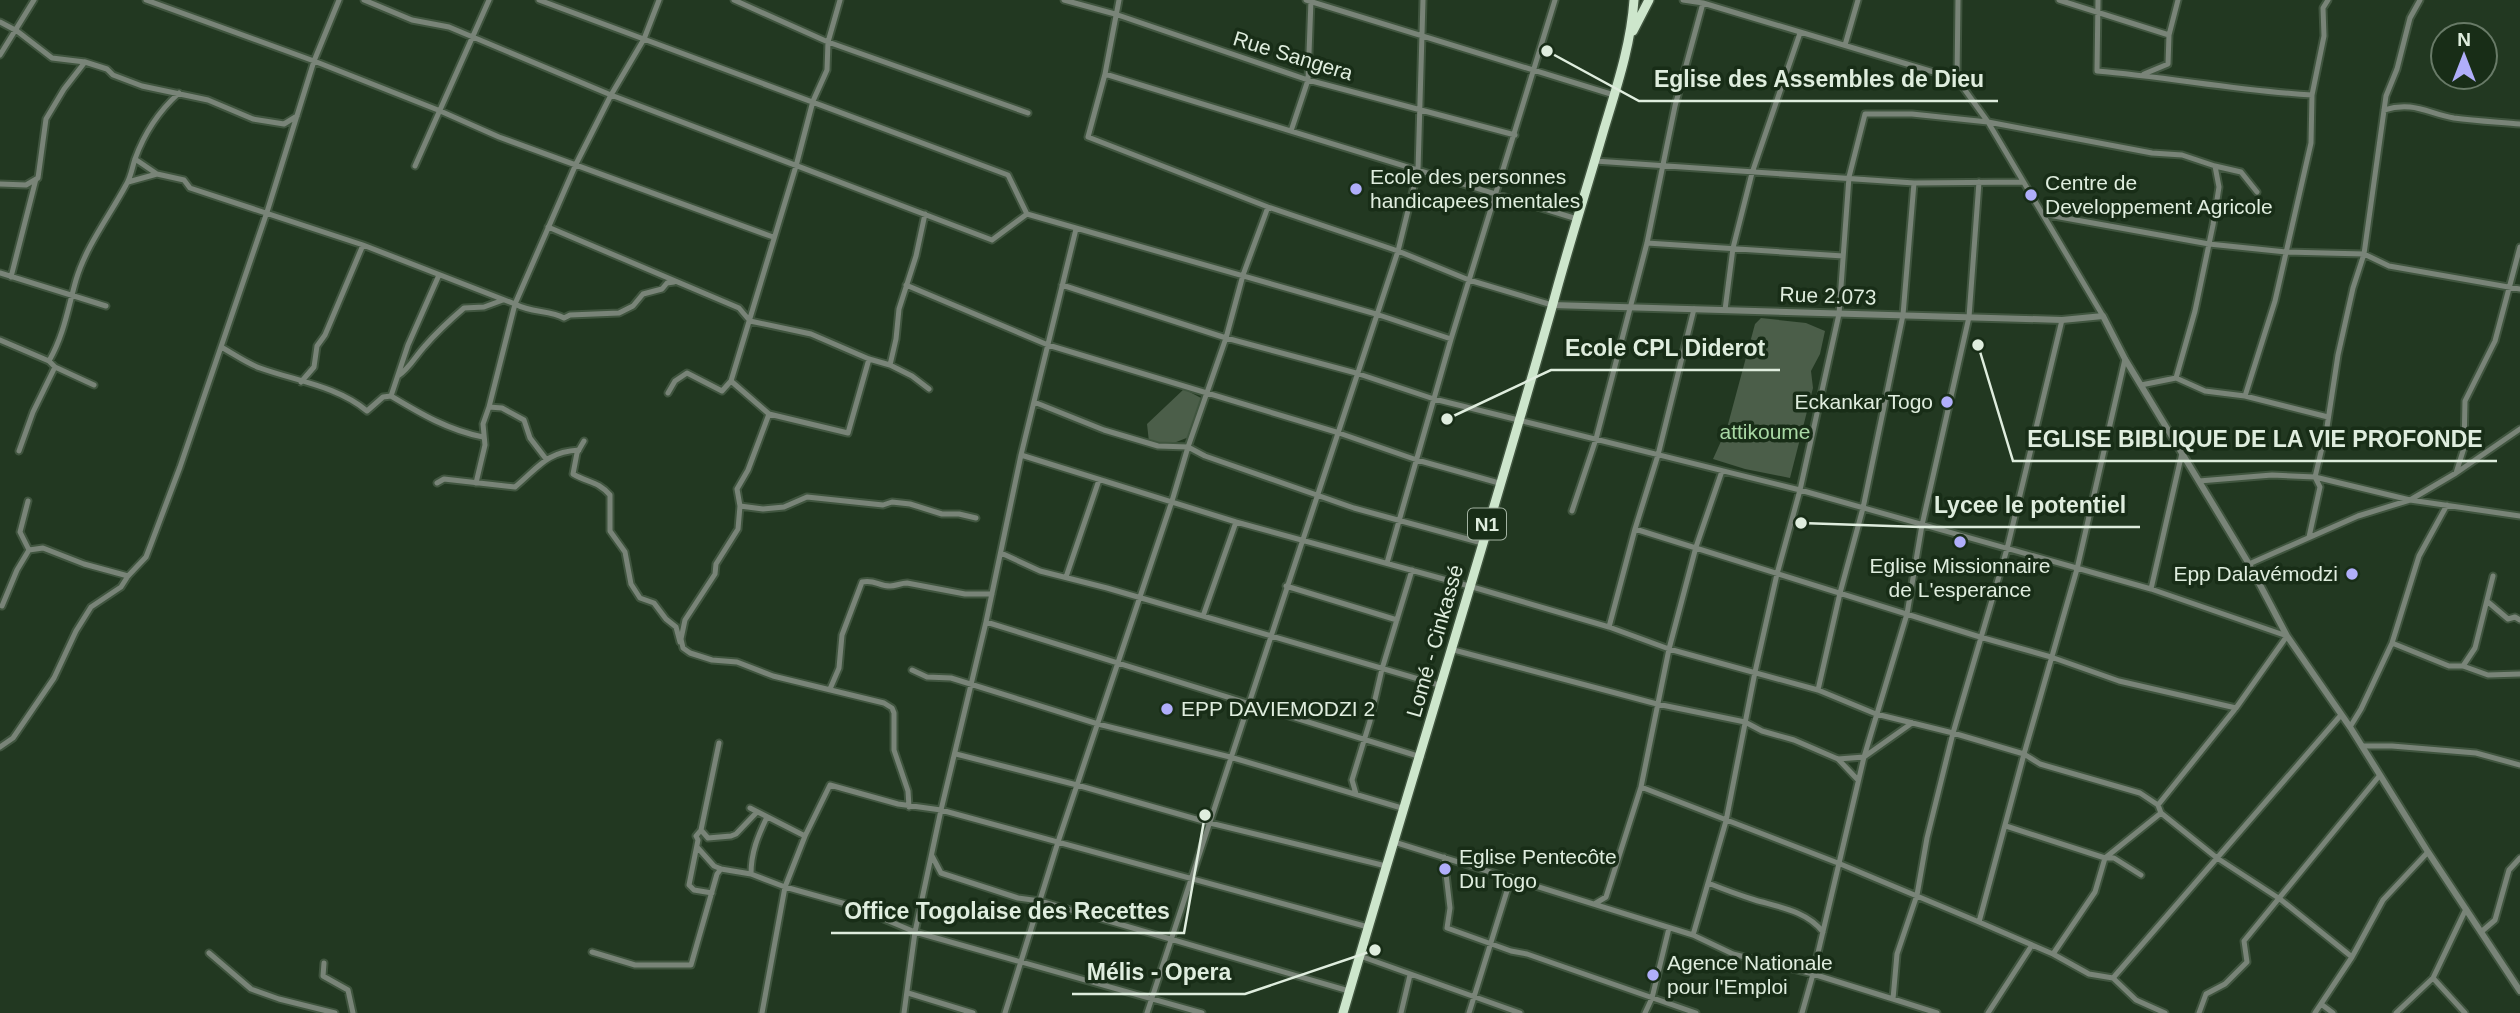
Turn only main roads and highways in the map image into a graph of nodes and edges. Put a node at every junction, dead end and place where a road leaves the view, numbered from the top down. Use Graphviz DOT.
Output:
graph roads {
  1 [pos="1634,0"];
  2 [pos="1649,0"];
  3 [pos="1631,35"];
  4 [pos="1343,1013"];
  1 -- 3 [label="highway, Lomé - Cinkassé / N1"];
  2 -- 3 [label="highway, Lomé - Cinkassé / N1"];
  3 -- 4 [label="highway, Lomé - Cinkassé / N1"];
}
